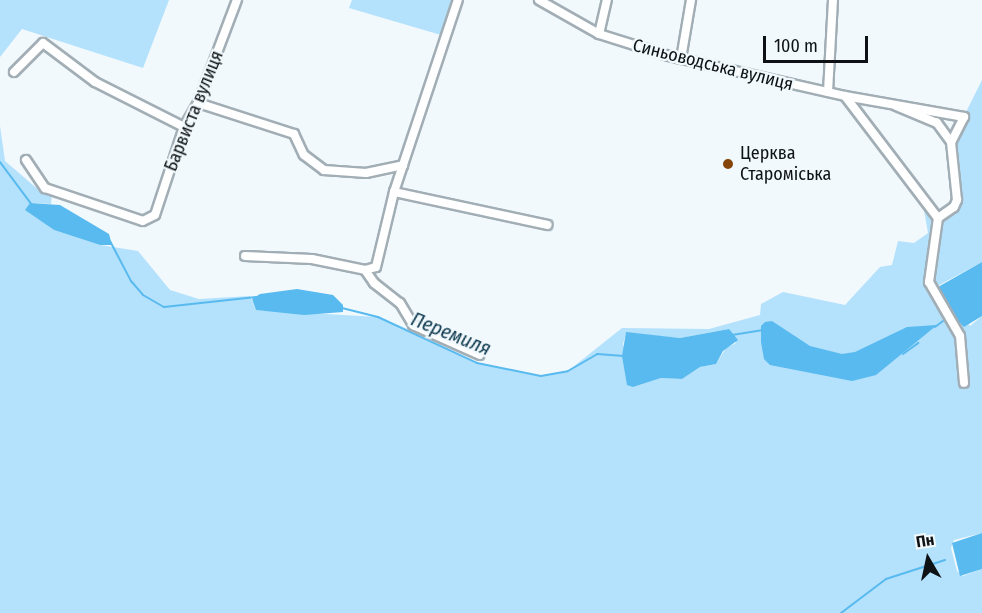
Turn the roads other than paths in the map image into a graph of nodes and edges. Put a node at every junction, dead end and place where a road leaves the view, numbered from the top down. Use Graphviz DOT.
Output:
graph roads {
  1 [pos="237,0"];
  2 [pos="458,0"];
  3 [pos="538,0"];
  4 [pos="606,0"];
  5 [pos="691,0"];
  6 [pos="833,0"];
  7 [pos="599,34"];
  8 [pos="681,59"];
  9 [pos="14,72"];
  10 [pos="828,92"];
  11 [pos="845,96"];
  12 [pos="198,103"];
  13 [pos="896,106"];
  14 [pos="184,127"];
  15 [pos="951,142"];
  16 [pos="26,160"];
  17 [pos="403,165"];
  18 [pos="394,192"];
  19 [pos="938,218"];
  20 [pos="548,225"];
  21 [pos="245,256"];
  22 [pos="365,270"];
  23 [pos="480,355"];
  24 [pos="964,383"];
  1 -- 12 [label="street, Барвиста вулиця"];
  2 -- 17 [label="street"];
  3 -- 7 [label="street, Синьоводська вулиця"];
  4 -- 7 [label="street"];
  5 -- 8 [label="street"];
  6 -- 10 [label="street"];
  7 -- 8 [label="street, Синьоводська вулиця"];
  8 -- 10 [label="street, Синьоводська вулиця"];
  9 -- 14 [label="street"];
  10 -- 11 [label="street, Синьоводська вулиця"];
  11 -- 13 [label="street, Синьоводська вулиця"];
  11 -- 19 [label="street"];
  12 -- 14 [label="street, Барвиста вулиця"];
  12 -- 17 [label="street"];
  13 -- 15 [label="street, Синьоводська вулиця"];
  13 -- 15 [label="street, Синьоводська вулиця"];
  14 -- 16 [label="street, Барвиста вулиця"];
  15 -- 19 [label="street"];
  17 -- 18 [label="street"];
  18 -- 20 [label="street"];
  18 -- 22 [label="street"];
  19 -- 24 [label="street"];
  21 -- 22 [label="street"];
  22 -- 23 [label="street"];
}
